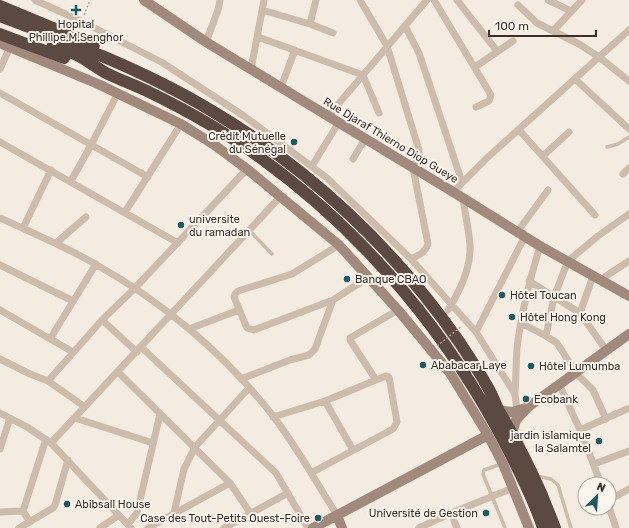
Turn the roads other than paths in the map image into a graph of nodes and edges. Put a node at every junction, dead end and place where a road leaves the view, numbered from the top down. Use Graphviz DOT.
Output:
graph roads {
  1 [pos="35,0"];
  2 [pos="220,0"];
  3 [pos="264,0"];
  4 [pos="316,0"];
  5 [pos="360,0"];
  6 [pos="427,0"];
  7 [pos="434,0"];
  8 [pos="457,0"];
  9 [pos="548,0"];
  10 [pos="582,0"];
  11 [pos="150,2"];
  12 [pos="518,5"];
  13 [pos="0,6"];
  14 [pos="262,10"];
  15 [pos="571,12"];
  16 [pos="0,16"];
  17 [pos="0,23"];
  18 [pos="310,24"];
  19 [pos="405,26"];
  20 [pos="553,31"];
  21 [pos="629,32"];
  22 [pos="333,33"];
  23 [pos="0,34"];
  24 [pos="258,36"];
  25 [pos="513,41"];
  26 [pos="206,42"];
  27 [pos="0,43"];
  28 [pos="388,46"];
  29 [pos="10,47"];
  30 [pos="295,50"];
  31 [pos="497,51"];
  32 [pos="599,58"];
  33 [pos="119,64"];
  34 [pos="475,67"];
  35 [pos="0,69"];
  36 [pos="251,69"];
  37 [pos="106,73"];
  38 [pos="363,75"];
  39 [pos="576,79"];
  40 [pos="629,81"];
  41 [pos="196,85"];
  42 [pos="280,87"];
  43 [pos="0,93"];
  44 [pos="118,93"];
  45 [pos="188,97"];
  46 [pos="476,107"];
  47 [pos="380,113"];
  48 [pos="328,116"];
  49 [pos="339,122"];
  50 [pos="181,124"];
  51 [pos="629,129"];
  52 [pos="520,130"];
  53 [pos="570,132"];
  54 [pos="629,138"];
  55 [pos="365,139"];
  56 [pos="0,142"];
  57 [pos="91,145"];
  58 [pos="607,147"];
  59 [pos="543,156"];
  60 [pos="353,159"];
  61 [pos="312,166"];
  62 [pos="413,168"];
  63 [pos="629,168"];
  64 [pos="247,169"];
  65 [pos="51,170"];
  66 [pos="623,174"];
  67 [pos="148,177"];
  68 [pos="71,181"];
  69 [pos="462,182"];
  70 [pos="548,190"];
  71 [pos="454,192"];
  72 [pos="281,196"];
  73 [pos="463,198"];
  74 [pos="125,212"];
  75 [pos="629,214"];
  76 [pos="595,215"];
  77 [pos="86,217"];
  78 [pos="0,218"];
  79 [pos="23,228"];
  80 [pos="249,230"];
  81 [pos="521,234"];
  82 [pos="178,242"];
  83 [pos="56,243"];
  84 [pos="339,246"];
  85 [pos="540,246"];
  86 [pos="272,254"];
  87 [pos="411,259"];
  88 [pos="568,261"];
  89 [pos="629,261"];
  90 [pos="96,264"];
  91 [pos="0,265"];
  92 [pos="369,277"];
  93 [pos="597,278"];
  94 [pos="529,281"];
  95 [pos="135,288"];
  96 [pos="629,296"];
  97 [pos="554,297"];
  98 [pos="333,300"];
  99 [pos="73,301"];
  100 [pos="450,307"];
  101 [pos="0,310"];
  102 [pos="239,310"];
  103 [pos="398,310"];
  104 [pos="580,313"];
  105 [pos="172,314"];
  106 [pos="102,320"];
  107 [pos="521,323"];
  108 [pos="189,328"];
  109 [pos="476,332"];
  110 [pos="629,334"];
  111 [pos="546,336"];
  112 [pos="50,339"];
  113 [pos="139,349"];
  114 [pos="606,350"];
  115 [pos="73,352"];
  116 [pos="0,359"];
  117 [pos="118,372"];
  118 [pos="576,373"];
  119 [pos="241,379"];
  120 [pos="376,380"];
  121 [pos="48,381"];
  122 [pos="559,384"];
  123 [pos="249,388"];
  124 [pos="515,394"];
  125 [pos="325,401"];
  126 [pos="85,407"];
  127 [pos="528,407"];
  128 [pos="627,409"];
  129 [pos="498,410"];
  130 [pos="517,411"];
  131 [pos="0,413"];
  132 [pos="160,414"];
  133 [pos="273,417"];
  134 [pos="10,418"];
  135 [pos="75,418"];
  136 [pos="606,419"];
  137 [pos="220,420"];
  138 [pos="580,430"];
  139 [pos="512,433"];
  140 [pos="488,435"];
  141 [pos="49,441"];
  142 [pos="153,443"];
  143 [pos="195,447"];
  144 [pos="0,449"];
  145 [pos="353,450"];
  146 [pos="629,451"];
  147 [pos="68,460"];
  148 [pos="503,464"];
  149 [pos="594,464"];
  150 [pos="311,473"];
  151 [pos="533,476"];
  152 [pos="598,476"];
  153 [pos="230,483"];
  154 [pos="513,488"];
  155 [pos="629,489"];
  156 [pos="288,493"];
  157 [pos="492,496"];
  158 [pos="617,496"];
  159 [pos="23,511"];
  160 [pos="0,512"];
  161 [pos="174,513"];
  162 [pos="451,513"];
  163 [pos="251,514"];
  164 [pos="119,515"];
  165 [pos="337,515"];
  166 [pos="612,516"];
  167 [pos="30,522"];
  168 [pos="130,526"];
  169 [pos="19,528"];
  170 [pos="100,528"];
  171 [pos="148,528"];
  172 [pos="224,528"];
  173 [pos="308,528"];
  174 [pos="313,528"];
  175 [pos="342,528"];
  176 [pos="420,528"];
  177 [pos="457,528"];
  178 [pos="505,528"];
  179 [pos="529,528"];
  180 [pos="543,528"];
  181 [pos="555,528"];
  182 [pos="571,528"];
  183 [pos="616,528"];
  1 -- 41 [label="street"];
  2 -- 26 [label="street"];
  3 -- 14 [label="street"];
  4 -- 18 [label="street"];
  5 -- 28 [label="street"];
  6 -- 19 [label="street"];
  7 -- 34 [label="street"];
  8 -- 31 [label="street"];
  9 -- 15 [label="street"];
  10 -- 15 [label="street"];
  11 -- 26 [label="street, Rue Djaraf Thierno Diop Gueye"];
  12 -- 20 [label="street"];
  13 -- 33 [label="highway"];
  14 -- 18 [label="street"];
  14 -- 24 [label="street"];
  15 -- 20 [label="street"];
  16 -- 33 [label="highway"];
  17 -- 37 [label="highway"];
  18 -- 22 [label="street"];
  19 -- 28 [label="street"];
  19 -- 69 [label="street"];
  20 -- 32 [label="street"];
  21 -- 32 [label="street"];
  23 -- 37 [label="highway"];
  24 -- 30 [label="street"];
  24 -- 36 [label="street"];
  25 -- 31 [label="street"];
  26 -- 36 [label="street, Rue Djaraf Thierno Diop Gueye"];
  27 -- 29 [label="street"];
  28 -- 38 [label="street"];
  28 -- 62 [label="street"];
  29 -- 35 [label="street"];
  29 -- 44 [label="street"];
  30 -- 38 [label="street"];
  30 -- 42 [label="street"];
  31 -- 34 [label="street"];
  32 -- 39 [label="street"];
  32 -- 40 [label="street"];
  33 -- 45 [label="highway"];
  34 -- 46 [label="street"];
  36 -- 42 [label="street, Rue Djaraf Thierno Diop Gueye"];
  37 -- 180 [label="highway"];
  38 -- 47 [label="street"];
  38 -- 48 [label="street"];
  39 -- 51 [label="street"];
  39 -- 52 [label="street"];
  41 -- 45 [label="street"];
  41 -- 61 [label="street"];
  42 -- 48 [label="street, Rue Djaraf Thierno Diop Gueye"];
  43 -- 57 [label="street"];
  44 -- 50 [label="street"];
  44 -- 57 [label="street"];
  45 -- 129 [label="highway"];
  48 -- 49 [label="street, Rue Djaraf Thierno Diop Gueye"];
  49 -- 55 [label="street, Rue Djaraf Thierno Diop Gueye"];
  49 -- 61 [label="street"];
  50 -- 64 [label="street"];
  50 -- 67 [label="street"];
  52 -- 59 [label="street"];
  52 -- 69 [label="street"];
  53 -- 59 [label="street"];
  54 -- 58 [label="lane"];
  55 -- 60 [label="street"];
  55 -- 62 [label="street, Rue Djaraf Thierno Diop Gueye"];
  56 -- 65 [label="street"];
  57 -- 67 [label="street"];
  57 -- 68 [label="street"];
  59 -- 76 [label="street"];
  61 -- 87 [label="street"];
  62 -- 71 [label="street, Rue Djaraf Thierno Diop Gueye"];
  62 -- 87 [label="street"];
  63 -- 66 [label="street"];
  64 -- 72 [label="street"];
  64 -- 82 [label="street"];
  65 -- 68 [label="street"];
  65 -- 79 [label="street"];
  67 -- 74 [label="street"];
  68 -- 74 [label="street"];
  69 -- 71 [label="street"];
  70 -- 81 [label="street"];
  71 -- 73 [label="street, Rue Djaraf Thierno Diop Gueye"];
  72 -- 80 [label="street"];
  72 -- 84 [label="street"];
  73 -- 81 [label="street, Rue Djaraf Thierno Diop Gueye"];
  73 -- 100 [label="street"];
  74 -- 82 [label="street"];
  75 -- 88 [label="street"];
  77 -- 83 [label="street"];
  78 -- 79 [label="street"];
  79 -- 83 [label="street"];
  80 -- 86 [label="lane"];
  80 -- 105 [label="street"];
  81 -- 85 [label="street, Rue Djaraf Thierno Diop Gueye"];
  81 -- 109 [label="street"];
  82 -- 95 [label="street"];
  83 -- 90 [label="street"];
  84 -- 92 [label="street"];
  84 -- 102 [label="street"];
  85 -- 88 [label="street, Rue Djaraf Thierno Diop Gueye"];
  85 -- 94 [label="street"];
  87 -- 100 [label="street"];
  88 -- 93 [label="street, Rue Djaraf Thierno Diop Gueye"];
  88 -- 97 [label="street"];
  89 -- 93 [label="street"];
  90 -- 95 [label="street"];
  90 -- 99 [label="street"];
  91 -- 99 [label="street"];
  92 -- 98 [label="street"];
  92 -- 103 [label="street"];
  93 -- 96 [label="street, Rue Djaraf Thierno Diop Gueye"];
  93 -- 104 [label="street"];
  94 -- 97 [label="street"];
  94 -- 107 [label="street"];
  95 -- 105 [label="street"];
  95 -- 106 [label="street"];
  97 -- 104 [label="street"];
  97 -- 111 [label="street"];
  98 -- 102 [label="street"];
  98 -- 119 [label="street"];
  99 -- 112 [label="street"];
  100 -- 109 [label="street"];
  101 -- 112 [label="street"];
  102 -- 108 [label="street"];
  103 -- 120 [label="street"];
  103 -- 140 [label="street"];
  104 -- 114 [label="street"];
  105 -- 108 [label="street"];
  105 -- 113 [label="street"];
  106 -- 113 [label="street"];
  106 -- 115 [label="street"];
  107 -- 111 [label="street"];
  107 -- 124 [label="street"];
  108 -- 119 [label="street"];
  109 -- 124 [label="street"];
  110 -- 114 [label="street"];
  111 -- 118 [label="street"];
  112 -- 115 [label="street"];
  113 -- 117 [label="street"];
  113 -- 137 [label="street"];
  114 -- 118 [label="street"];
  115 -- 121 [label="street"];
  116 -- 121 [label="street"];
  117 -- 126 [label="street"];
  117 -- 132 [label="street"];
  118 -- 122 [label="street"];
  118 -- 136 [label="street"];
  119 -- 123 [label="street"];
  120 -- 125 [label="street"];
  120 -- 145 [label="street"];
  121 -- 126 [label="street"];
  122 -- 127 [label="street"];
  122 -- 138 [label="street"];
  123 -- 133 [label="street"];
  123 -- 137 [label="street"];
  124 -- 130 [label="street"];
  125 -- 133 [label="street"];
  125 -- 145 [label="street"];
  126 -- 135 [label="street"];
  127 -- 130 [label="street"];
  127 -- 139 [label="street"];
  128 -- 136 [label="street"];
  129 -- 130 [label="street"];
  129 -- 139 [label="highway"];
  131 -- 134 [label="street"];
  132 -- 142 [label="street"];
  132 -- 143 [label="street"];
  133 -- 150 [label="street"];
  134 -- 141 [label="street"];
  134 -- 144 [label="street"];
  135 -- 141 [label="street"];
  135 -- 142 [label="street"];
  136 -- 138 [label="street"];
  137 -- 143 [label="street"];
  137 -- 156 [label="street"];
  138 -- 149 [label="street"];
  139 -- 151 [label="highway"];
  140 -- 148 [label="street"];
  140 -- 165 [label="street"];
  141 -- 147 [label="street"];
  141 -- 159 [label="street"];
  142 -- 168 [label="street"];
  143 -- 153 [label="street"];
  143 -- 161 [label="street"];
  145 -- 150 [label="street"];
  146 -- 149 [label="street"];
  147 -- 164 [label="street"];
  147 -- 167 [label="street"];
  148 -- 154 [label="street"];
  148 -- 157 [label="lane"];
  149 -- 152 [label="street"];
  150 -- 165 [label="street"];
  151 -- 181 [label="highway"];
  151 -- 182 [label="lane"];
  153 -- 161 [label="street"];
  153 -- 163 [label="street"];
  154 -- 157 [label="street"];
  154 -- 179 [label="street"];
  155 -- 158 [label="street"];
  156 -- 163 [label="street"];
  156 -- 173 [label="street"];
  157 -- 162 [label="street"];
  157 -- 178 [label="lane"];
  159 -- 160 [label="street"];
  159 -- 167 [label="street"];
  161 -- 171 [label="street"];
  162 -- 176 [label="street"];
  162 -- 177 [label="street"];
  163 -- 172 [label="street"];
  164 -- 168 [label="street"];
  164 -- 170 [label="street"];
  165 -- 174 [label="street"];
  165 -- 175 [label="street"];
  166 -- 183 [label="street"];
  167 -- 169 [label="street"];
}
